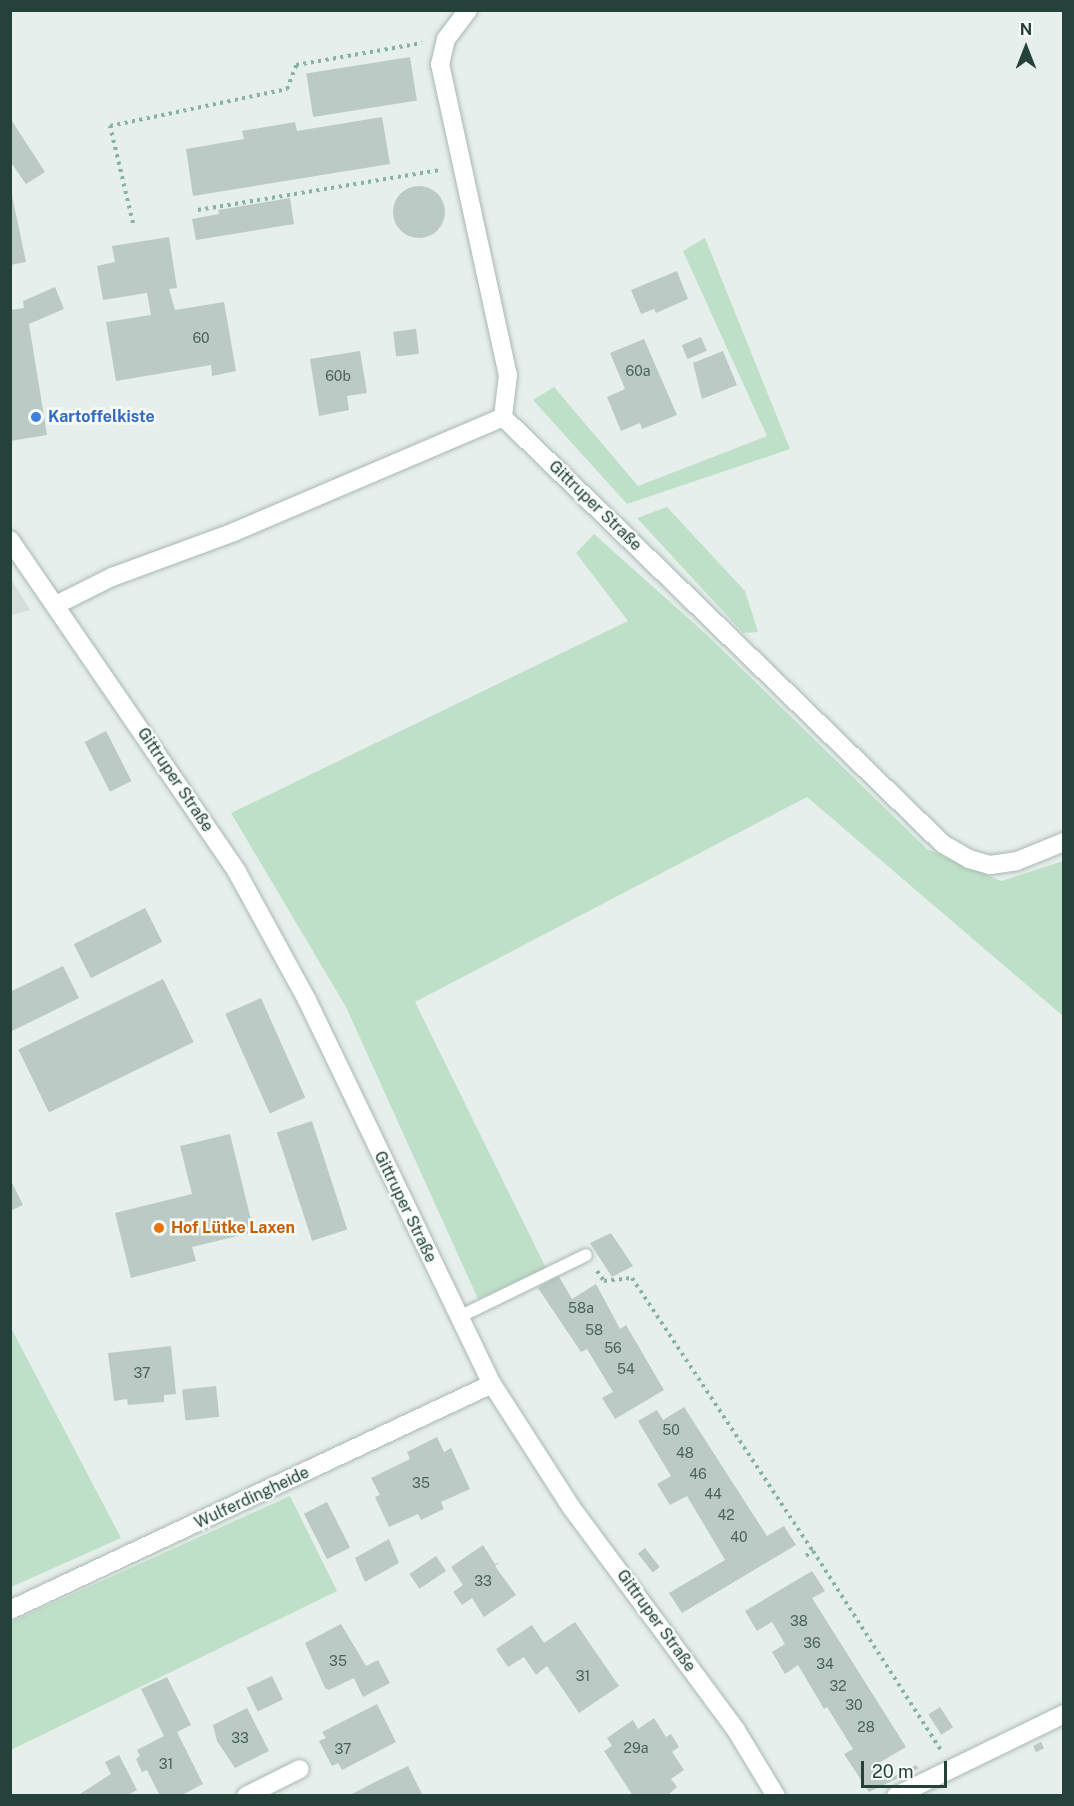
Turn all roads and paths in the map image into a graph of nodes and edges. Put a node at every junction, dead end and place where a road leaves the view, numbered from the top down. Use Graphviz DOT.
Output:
graph roads {
  1 [pos="468,10"];
  2 [pos="446,39"];
  3 [pos="464,165"];
  4 [pos="198,210"];
  5 [pos="133,223"];
  6 [pos="504,417"];
  7 [pos="10,540"];
  8 [pos="56,605"];
  9 [pos="1064,842"];
  10 [pos="586,1255"];
  11 [pos="459,1317"];
  12 [pos="492,1384"];
  13 [pos="813,1551"];
  14 [pos="806,1556"];
  15 [pos="10,1610"];
  16 [pos="1064,1714"];
  17 [pos="300,1768"];
  18 [pos="950,1770"];
  19 [pos="246,1796"];
  20 [pos="776,1796"];
  21 [pos="896,1796"];
  1 -- 2 [label="street"];
  2 -- 3 [label="street"];
  2 -- 5 [label="path"];
  3 -- 4 [label="path"];
  3 -- 6 [label="street"];
  6 -- 8 [label="street"];
  6 -- 9 [label="street, Gittruper Straße"];
  7 -- 8 [label="street, Gittruper Straße"];
  8 -- 11 [label="street, Gittruper Straße"];
  10 -- 11 [label="lane"];
  10 -- 13 [label="path"];
  11 -- 12 [label="street, Gittruper Straße"];
  12 -- 15 [label="street, Wulferdingheide"];
  12 -- 20 [label="street, Gittruper Straße"];
  13 -- 14 [label="path"];
  13 -- 18 [label="path"];
  16 -- 18 [label="street"];
  17 -- 19 [label="street"];
  18 -- 21 [label="street"];
}
